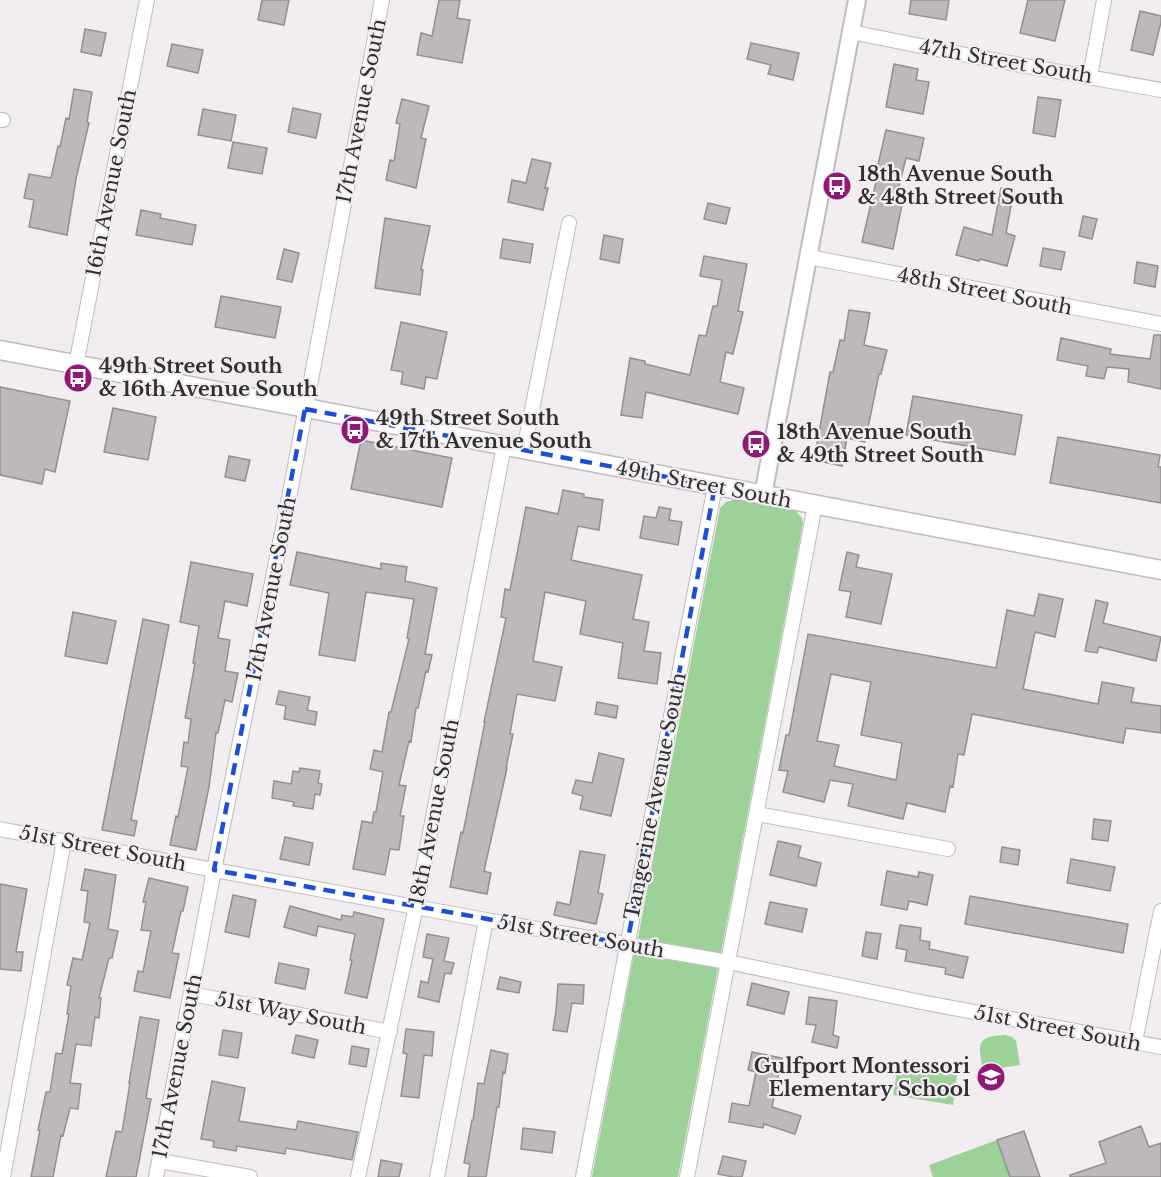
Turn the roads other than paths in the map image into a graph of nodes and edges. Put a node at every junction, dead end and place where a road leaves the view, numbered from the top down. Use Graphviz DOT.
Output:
graph roads {
  1 [pos="147,0"];
  2 [pos="382,0"];
  3 [pos="857,0"];
  4 [pos="1104,0"];
  5 [pos="851,32"];
  6 [pos="1090,77"];
  7 [pos="1161,90"];
  8 [pos="569,223"];
  9 [pos="809,257"];
  10 [pos="1161,324"];
  11 [pos="0,350"];
  12 [pos="76,365"];
  13 [pos="305,409"];
  14 [pos="504,446"];
  15 [pos="524,450"];
  16 [pos="715,486"];
  17 [pos="764,495"];
  18 [pos="815,505"];
  19 [pos="1161,570"];
  20 [pos="756,814"];
  21 [pos="0,829"];
  22 [pos="64,841"];
  23 [pos="948,849"];
  24 [pos="214,870"];
  25 [pos="416,906"];
  26 [pos="1161,911"];
  27 [pos="486,920"];
  28 [pos="627,944"];
  29 [pos="728,962"];
  30 [pos="191,994"];
  31 [pos="390,1032"];
  32 [pos="1135,1042"];
  33 [pos="1161,1047"];
  34 [pos="160,1161"];
  35 [pos="3,1177"];
  36 [pos="156,1177"];
  37 [pos="250,1177"];
  38 [pos="358,1177"];
  39 [pos="437,1177"];
  40 [pos="583,1177"];
  41 [pos="687,1177"];
  1 -- 12 [label="street, 16th Avenue South"];
  2 -- 13 [label="street, 17th Avenue South"];
  3 -- 5 [label="street"];
  4 -- 6 [label="street"];
  5 -- 6 [label="street, 47th Street South"];
  5 -- 9 [label="street"];
  6 -- 7 [label="street, 47th Street South"];
  8 -- 15 [label="street"];
  9 -- 10 [label="street, 48th Street South"];
  9 -- 17 [label="street"];
  11 -- 12 [label="main road, 49th Street South"];
  12 -- 13 [label="main road, 49th Street South"];
  13 -- 14 [label="main road, 49th Street South"];
  13 -- 24 [label="street, 17th Avenue South"];
  14 -- 15 [label="main road, 49th Street South"];
  14 -- 25 [label="street, 18th Avenue South"];
  15 -- 16 [label="main road, 49th Street South"];
  16 -- 17 [label="main road, 49th Street South"];
  16 -- 28 [label="street, Tangerine Avenue South"];
  17 -- 18 [label="main road, 49th Street South"];
  18 -- 19 [label="main road, 49th Street South"];
  18 -- 20 [label="street"];
  20 -- 23 [label="street"];
  20 -- 29 [label="street"];
  21 -- 22 [label="street, 51st Street South"];
  22 -- 24 [label="street, 51st Street South"];
  22 -- 35 [label="street"];
  24 -- 25 [label="street, 51st Street South"];
  24 -- 30 [label="street, 17th Avenue South"];
  25 -- 27 [label="street, 51st Street South"];
  25 -- 31 [label="street, 18th Avenue South"];
  26 -- 32 [label="street"];
  27 -- 28 [label="street, 51st Street South"];
  27 -- 39 [label="street"];
  28 -- 29 [label="street, 51st Street South"];
  28 -- 40 [label="street, Tangerine Avenue South"];
  29 -- 32 [label="street, 51st Street South"];
  29 -- 41 [label="street"];
  30 -- 31 [label="street, 51st Way South"];
  30 -- 34 [label="street, 17th Avenue South"];
  31 -- 38 [label="street, 18th Avenue South"];
  32 -- 33 [label="street, 51st Street South"];
  34 -- 36 [label="street, 17th Avenue South"];
  34 -- 37 [label="street"];
}
